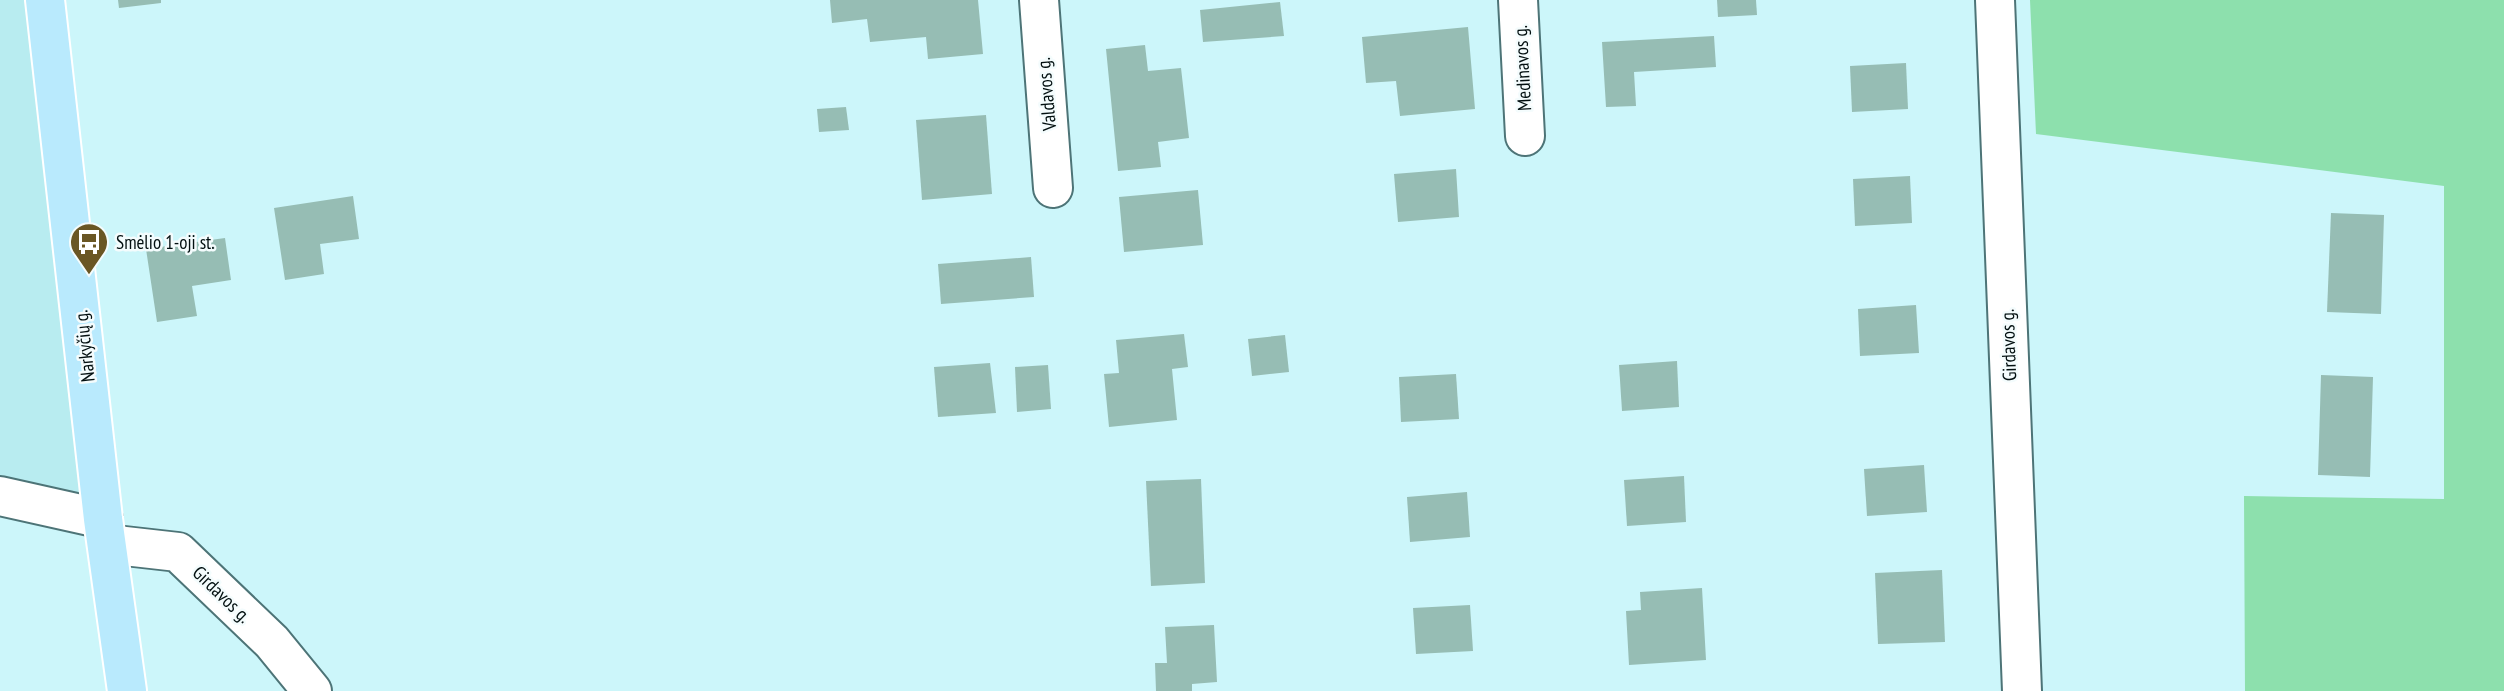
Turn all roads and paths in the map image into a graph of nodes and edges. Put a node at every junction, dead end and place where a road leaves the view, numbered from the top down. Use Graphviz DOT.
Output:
graph roads {
  1 [pos="45,0"];
  2 [pos="1039,0"];
  3 [pos="1518,0"];
  4 [pos="1995,0"];
  5 [pos="1525,136"];
  6 [pos="1053,188"];
  7 [pos="0,496"];
  8 [pos="105,532"];
  9 [pos="127,691"];
  10 [pos="312,691"];
  11 [pos="2022,691"];
  1 -- 8 [label="main road, Narkyčių g."];
  2 -- 6 [label="street, Valdavos g."];
  3 -- 5 [label="street, Medinavos g."];
  4 -- 11 [label="street, Girdavos g."];
  7 -- 8 [label="street, Girdavos g."];
  8 -- 9 [label="main road, Narkyčių g."];
  8 -- 10 [label="street, Girdavos g."];
}
